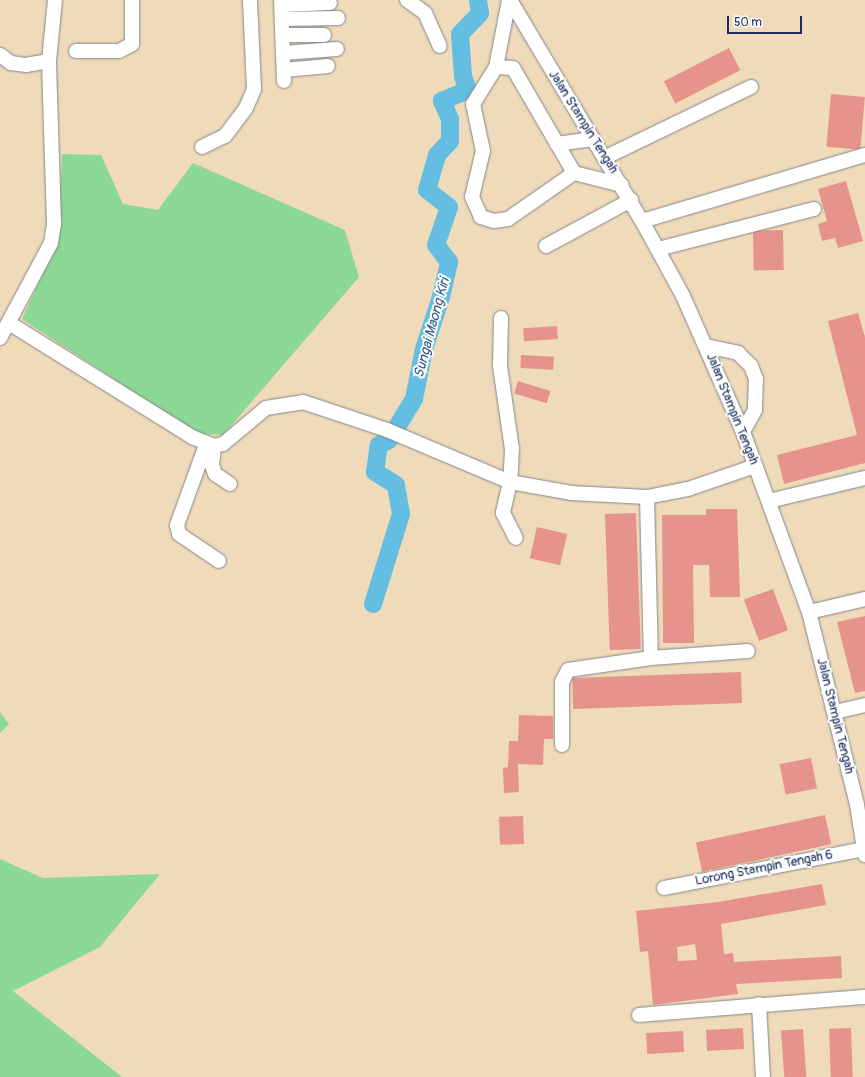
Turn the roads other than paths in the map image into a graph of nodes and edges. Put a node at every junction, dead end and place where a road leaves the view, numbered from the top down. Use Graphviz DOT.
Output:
graph roads {
  1 [pos="55,0"];
  2 [pos="132,0"];
  3 [pos="250,0"];
  4 [pos="407,0"];
  5 [pos="510,0"];
  6 [pos="330,3"];
  7 [pos="282,8"];
  8 [pos="338,18"];
  9 [pos="282,35"];
  10 [pos="324,35"];
  11 [pos="440,46"];
  12 [pos="337,49"];
  13 [pos="76,51"];
  14 [pos="283,53"];
  15 [pos="0,55"];
  16 [pos="49,61"];
  17 [pos="328,66"];
  18 [pos="496,67"];
  19 [pos="751,87"];
  20 [pos="593,139"];
  21 [pos="557,144"];
  22 [pos="202,147"];
  23 [pos="865,155"];
  24 [pos="606,157"];
  25 [pos="574,173"];
  26 [pos="622,185"];
  27 [pos="631,200"];
  28 [pos="814,209"];
  29 [pos="642,220"];
  30 [pos="546,246"];
  31 [pos="658,249"];
  32 [pos="501,318"];
  33 [pos="9,323"];
  34 [pos="0,338"];
  35 [pos="706,346"];
  36 [pos="743,432"];
  37 [pos="210,445"];
  38 [pos="755,466"];
  39 [pos="865,478"];
  40 [pos="510,482"];
  41 [pos="230,484"];
  42 [pos="647,497"];
  43 [pos="769,501"];
  44 [pos="516,538"];
  45 [pos="219,561"];
  46 [pos="865,599"];
  47 [pos="809,612"];
  48 [pos="748,651"];
  49 [pos="651,658"];
  50 [pos="865,705"];
  51 [pos="835,712"];
  52 [pos="562,745"];
  53 [pos="861,804"];
  54 [pos="863,835"];
  55 [pos="865,852"];
  56 [pos="664,888"];
  57 [pos="865,997"];
  58 [pos="759,1004"];
  59 [pos="639,1015"];
  60 [pos="763,1077"];
  1 -- 16 [label="street"];
  2 -- 13 [label="street"];
  3 -- 22 [label="street"];
  4 -- 11 [label="street"];
  5 -- 18 [label="street"];
  5 -- 20 [label="street, Jalan Stampin Tengah"];
  6 -- 7 [label="street"];
  7 -- 8 [label="street"];
  7 -- 9 [label="street"];
  9 -- 10 [label="street"];
  9 -- 14 [label="street"];
  12 -- 14 [label="street"];
  14 -- 17 [label="street"];
  15 -- 16 [label="street"];
  16 -- 33 [label="street"];
  18 -- 21 [label="street"];
  18 -- 25 [label="street"];
  19 -- 24 [label="street"];
  20 -- 21 [label="street"];
  20 -- 24 [label="street, Jalan Stampin Tengah"];
  21 -- 25 [label="street"];
  23 -- 29 [label="street"];
  24 -- 26 [label="street, Jalan Stampin Tengah"];
  25 -- 26 [label="street"];
  26 -- 27 [label="street, Jalan Stampin Tengah"];
  27 -- 29 [label="street, Jalan Stampin Tengah"];
  27 -- 30 [label="street"];
  28 -- 31 [label="street"];
  29 -- 31 [label="street, Jalan Stampin Tengah"];
  31 -- 35 [label="street, Jalan Stampin Tengah"];
  32 -- 40 [label="street"];
  33 -- 34 [label="street"];
  33 -- 37 [label="street"];
  35 -- 36 [label="street, Jalan Stampin Tengah"];
  35 -- 36 [label="street"];
  36 -- 38 [label="street, Jalan Stampin Tengah"];
  37 -- 40 [label="street"];
  37 -- 41 [label="street"];
  37 -- 45 [label="street"];
  38 -- 42 [label="street"];
  38 -- 43 [label="street, Jalan Stampin Tengah"];
  39 -- 43 [label="street"];
  40 -- 42 [label="street"];
  40 -- 44 [label="street"];
  42 -- 49 [label="street"];
  43 -- 47 [label="street, Jalan Stampin Tengah"];
  46 -- 47 [label="street"];
  47 -- 51 [label="street, Jalan Stampin Tengah"];
  48 -- 49 [label="street"];
  49 -- 52 [label="street"];
  50 -- 51 [label="street"];
  51 -- 53 [label="street, Jalan Stampin Tengah"];
  53 -- 54 [label="street, Jalan Stampin Tengah"];
  54 -- 55 [label="street, Jalan Stampin Tengah"];
  55 -- 56 [label="street, Lorong Stampin Tengah 6"];
  57 -- 58 [label="street"];
  58 -- 59 [label="street"];
  58 -- 60 [label="street"];
}
